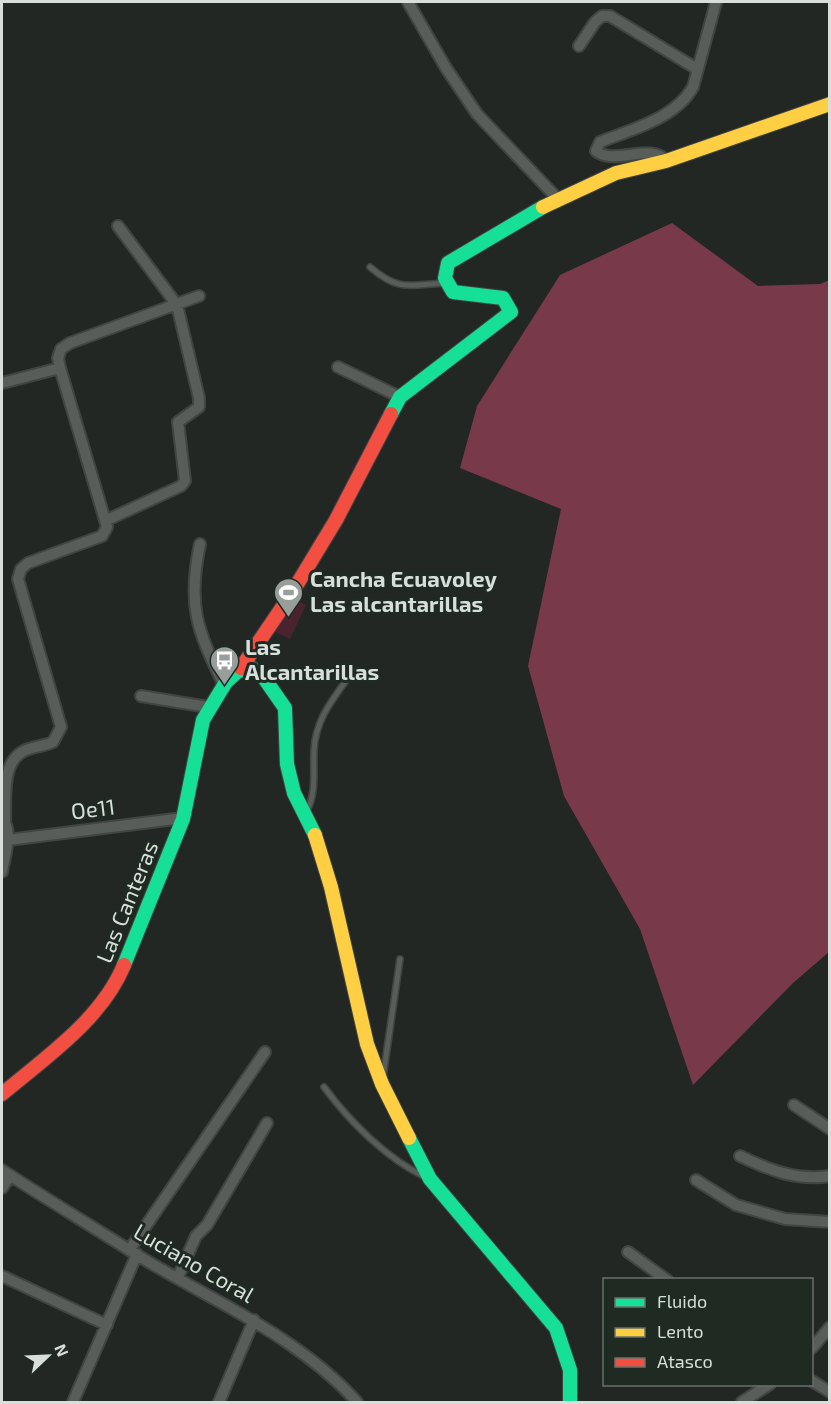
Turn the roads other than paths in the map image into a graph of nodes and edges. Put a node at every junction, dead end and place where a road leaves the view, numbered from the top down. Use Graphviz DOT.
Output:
graph roads {
  1 [pos="408,2"];
  2 [pos="716,2"];
  3 [pos="579,46"];
  4 [pos="697,69"];
  5 [pos="830,104"];
  6 [pos="666,161"];
  7 [pos="557,198"];
  8 [pos="118,226"];
  9 [pos="370,267"];
  10 [pos="445,283"];
  11 [pos="199,296"];
  12 [pos="177,305"];
  13 [pos="338,367"];
  14 [pos="60,368"];
  15 [pos="2,383"];
  16 [pos="400,397"];
  17 [pos="107,520"];
  18 [pos="200,544"];
  19 [pos="241,668"];
  20 [pos="345,682"];
  21 [pos="224,685"];
  22 [pos="141,696"];
  23 [pos="208,707"];
  24 [pos="305,813"];
  25 [pos="183,818"];
  26 [pos="3,820"];
  27 [pos="8,840"];
  28 [pos="2,872"];
  29 [pos="400,959"];
  30 [pos="265,1052"];
  31 [pos="382,1084"];
  32 [pos="324,1087"];
  33 [pos="2,1094"];
  34 [pos="794,1105"];
  35 [pos="267,1123"];
  36 [pos="830,1129"];
  37 [pos="740,1156"];
  38 [pos="6,1173"];
  39 [pos="830,1176"];
  40 [pos="430,1179"];
  41 [pos="696,1180"];
  42 [pos="2,1188"];
  43 [pos="830,1222"];
  44 [pos="134,1252"];
  45 [pos="628,1252"];
  46 [pos="2,1276"];
  47 [pos="178,1277"];
  48 [pos="664,1278"];
  49 [pos="254,1320"];
  50 [pos="107,1325"];
  51 [pos="830,1327"];
  52 [pos="813,1347"];
  53 [pos="813,1381"];
  54 [pos="767,1386"];
  55 [pos="830,1392"];
  56 [pos="73,1402"];
  57 [pos="219,1402"];
  58 [pos="357,1402"];
  59 [pos="570,1402"];
  60 [pos="742,1402"];
  1 -- 7 [label="street"];
  2 -- 4 [label="street"];
  3 -- 4 [label="street"];
  4 -- 6 [label="street"];
  5 -- 6 [label="street"];
  6 -- 7 [label="street"];
  7 -- 10 [label="street"];
  8 -- 12 [label="street"];
  9 -- 10 [label="lane"];
  10 -- 16 [label="street"];
  11 -- 12 [label="street"];
  12 -- 14 [label="street"];
  12 -- 17 [label="street"];
  13 -- 16 [label="street"];
  14 -- 15 [label="street"];
  14 -- 17 [label="street"];
  16 -- 19 [label="street, Las Canteras"];
  17 -- 26 [label="street"];
  18 -- 21 [label="street"];
  19 -- 21 [label="street, Las Canteras"];
  19 -- 24 [label="street"];
  20 -- 24 [label="lane"];
  21 -- 23 [label="street, Las Canteras"];
  22 -- 23 [label="street"];
  23 -- 25 [label="street, Las Canteras"];
  24 -- 31 [label="street"];
  25 -- 27 [label="street, Oe11"];
  25 -- 33 [label="street, Las Canteras"];
  26 -- 27 [label="street"];
  27 -- 28 [label="street"];
  29 -- 31 [label="lane"];
  30 -- 44 [label="street"];
  31 -- 40 [label="street"];
  32 -- 40 [label="lane"];
  34 -- 36 [label="street"];
  35 -- 47 [label="street"];
  37 -- 39 [label="street"];
  38 -- 42 [label="street"];
  38 -- 44 [label="street, Luciano Coral"];
  40 -- 59 [label="street"];
  41 -- 43 [label="street"];
  44 -- 47 [label="street, Luciano Coral"];
  44 -- 50 [label="street"];
  45 -- 48 [label="street"];
  46 -- 50 [label="street"];
  47 -- 49 [label="street, Luciano Coral"];
  49 -- 57 [label="street"];
  49 -- 58 [label="street, Luciano Coral"];
  50 -- 56 [label="street"];
  51 -- 52 [label="street"];
  53 -- 55 [label="street"];
  54 -- 60 [label="street"];
}
